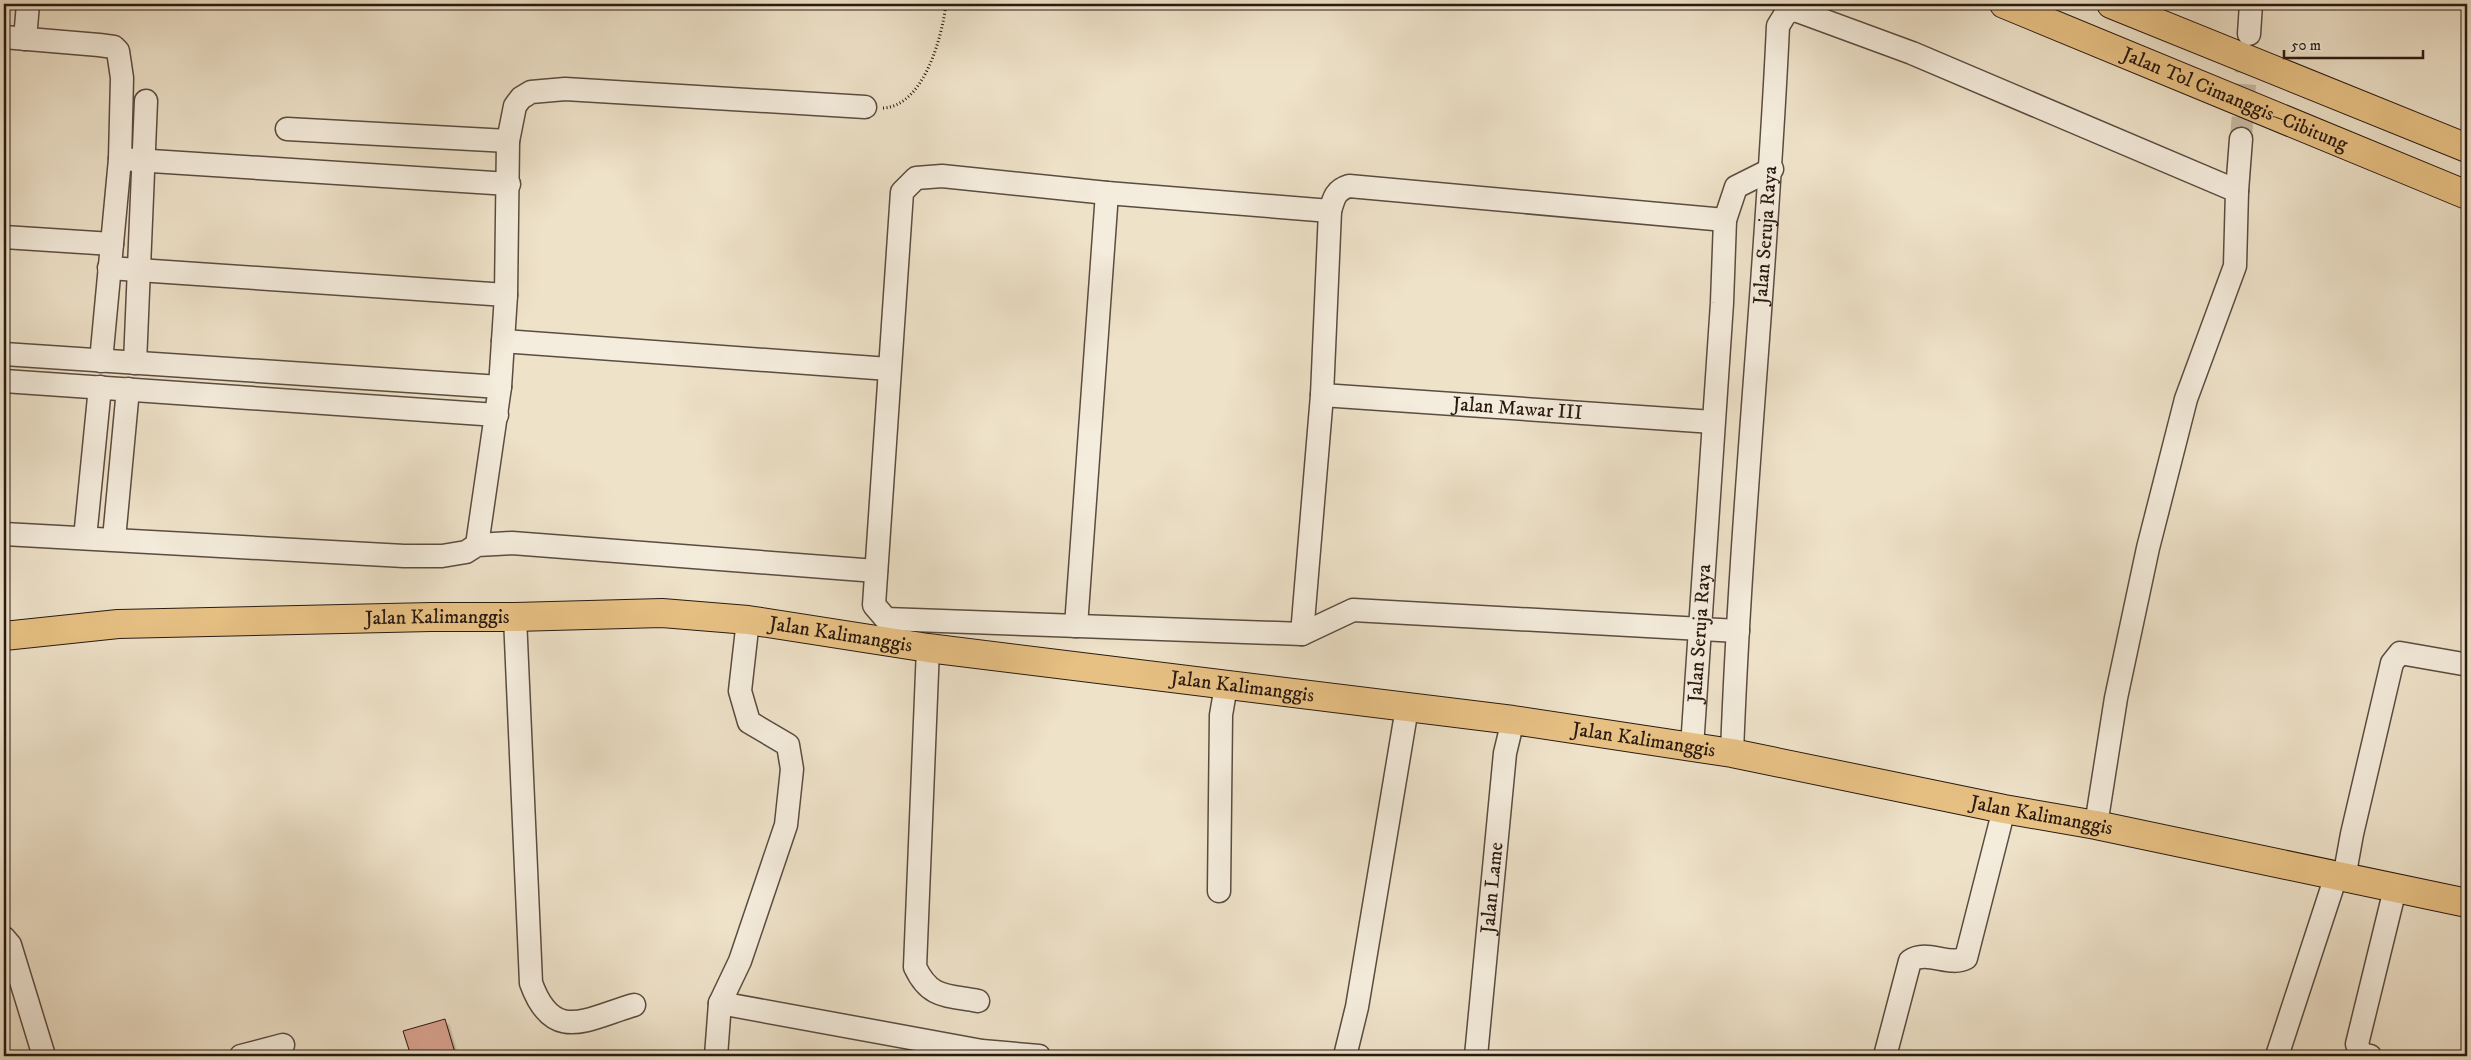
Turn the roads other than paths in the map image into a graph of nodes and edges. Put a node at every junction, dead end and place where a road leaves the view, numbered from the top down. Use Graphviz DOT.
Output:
graph roads {
  1 [pos="28,4"];
  2 [pos="2004,4"];
  3 [pos="2111,4"];
  4 [pos="2251,4"];
  5 [pos="2249,34"];
  6 [pos="14,38"];
  7 [pos="146,101"];
  8 [pos="865,107"];
  9 [pos="287,129"];
  10 [pos="2241,139"];
  11 [pos="508,141"];
  12 [pos="2467,148"];
  13 [pos="120,159"];
  14 [pos="143,161"];
  15 [pos="1772,169"];
  16 [pos="509,184"];
  17 [pos="2237,191"];
  18 [pos="1106,193"];
  19 [pos="2467,195"];
  20 [pos="1330,211"];
  21 [pos="1725,220"];
  22 [pos="4,237"];
  23 [pos="112,244"];
  24 [pos="109,268"];
  25 [pos="138,270"];
  26 [pos="506,295"];
  27 [pos="1760,302"];
  28 [pos="1722,303"];
  29 [pos="503,341"];
  30 [pos="4,354"];
  31 [pos="101,361"];
  32 [pos="135,363"];
  33 [pos="207,368"];
  34 [pos="889,369"];
  35 [pos="4,381"];
  36 [pos="100,387"];
  37 [pos="500,387"];
  38 [pos="128,389"];
  39 [pos="205,394"];
  40 [pos="1322,395"];
  41 [pos="497,414"];
  42 [pos="1713,422"];
  43 [pos="4,534"];
  44 [pos="85,538"];
  45 [pos="114,538"];
  46 [pos="477,545"];
  47 [pos="876,570"];
  48 [pos="515,617"];
  49 [pos="748,620"];
  50 [pos="1076,626"];
  51 [pos="1701,628"];
  52 [pos="1738,631"];
  53 [pos="1302,634"];
  54 [pos="4,636"];
  55 [pos="928,648"];
  56 [pos="2463,664"];
  57 [pos="1226,686"];
  58 [pos="1407,708"];
  59 [pos="1513,720"];
  60 [pos="1692,747"];
  61 [pos="1732,753"];
  62 [pos="2004,809"];
  63 [pos="2096,826"];
  64 [pos="2340,877"];
  65 [pos="2395,889"];
  66 [pos="1219,891"];
  67 [pos="2467,903"];
  68 [pos="4,938"];
  69 [pos="978,1001"];
  70 [pos="720,1002"];
  71 [pos="634,1004"];
  72 [pos="283,1045"];
  73 [pos="44,1056"];
  74 [pos="241,1056"];
  75 [pos="716,1056"];
  76 [pos="1039,1056"];
  77 [pos="1345,1056"];
  78 [pos="1476,1056"];
  79 [pos="1885,1056"];
  80 [pos="2277,1056"];
  81 [pos="2370,1056"];
  1 -- 6 [label="street"];
  2 -- 19 [label="main road, Jalan Tol Cimanggis–Cibitung"];
  3 -- 12 [label="main road, Jalan Tol Cimanggis–Cibitung"];
  4 -- 5 [label="street"];
  6 -- 13 [label="street"];
  7 -- 14 [label="street"];
  8 -- 11 [label="street"];
  9 -- 11 [label="street"];
  10 -- 17 [label="street"];
  11 -- 16 [label="street"];
  13 -- 14 [label="street"];
  13 -- 23 [label="street"];
  14 -- 16 [label="street"];
  14 -- 25 [label="street"];
  15 -- 17 [label="street"];
  15 -- 21 [label="street, Jalan Seruja Raya"];
  15 -- 27 [label="street, Jalan Seruja Raya"];
  16 -- 26 [label="street"];
  17 -- 63 [label="street"];
  18 -- 20 [label="street"];
  18 -- 34 [label="street"];
  18 -- 50 [label="street"];
  20 -- 21 [label="street"];
  20 -- 40 [label="street"];
  21 -- 28 [label="street, Jalan Seruja Raya"];
  22 -- 23 [label="street"];
  23 -- 24 [label="street"];
  24 -- 25 [label="street"];
  24 -- 31 [label="street"];
  25 -- 26 [label="street"];
  25 -- 32 [label="street"];
  26 -- 29 [label="street"];
  27 -- 28 [label="street"];
  27 -- 52 [label="street, Jalan Seruja Raya"];
  28 -- 42 [label="street, Jalan Seruja Raya"];
  29 -- 34 [label="street"];
  29 -- 37 [label="street"];
  30 -- 31 [label="street"];
  31 -- 32 [label="street"];
  32 -- 33 [label="street"];
  33 -- 37 [label="street"];
  33 -- 39 [label="street"];
  34 -- 47 [label="street"];
  35 -- 36 [label="street"];
  36 -- 38 [label="street"];
  36 -- 44 [label="street"];
  37 -- 41 [label="street"];
  38 -- 39 [label="street"];
  38 -- 45 [label="street"];
  39 -- 41 [label="street"];
  40 -- 42 [label="street, Jalan Mawar III"];
  40 -- 53 [label="street"];
  41 -- 46 [label="street"];
  42 -- 51 [label="street, Jalan Seruja Raya"];
  43 -- 44 [label="street"];
  44 -- 45 [label="street"];
  45 -- 46 [label="street"];
  46 -- 47 [label="street"];
  47 -- 50 [label="street"];
  48 -- 49 [label="main road, Jalan Kalimanggis"];
  48 -- 54 [label="main road, Jalan Kalimanggis"];
  48 -- 71 [label="street"];
  49 -- 55 [label="main road, Jalan Kalimanggis"];
  49 -- 70 [label="street"];
  50 -- 53 [label="street"];
  51 -- 52 [label="street"];
  51 -- 53 [label="street"];
  51 -- 60 [label="street, Jalan Seruja Raya"];
  52 -- 61 [label="street, Jalan Seruja Raya"];
  55 -- 57 [label="main road, Jalan Kalimanggis"];
  55 -- 69 [label="street"];
  56 -- 64 [label="street"];
  57 -- 58 [label="main road, Jalan Kalimanggis"];
  57 -- 66 [label="street"];
  58 -- 59 [label="main road, Jalan Kalimanggis"];
  58 -- 77 [label="street"];
  59 -- 60 [label="main road, Jalan Kalimanggis"];
  59 -- 78 [label="street, Jalan Lame"];
  60 -- 61 [label="main road, Jalan Kalimanggis"];
  61 -- 62 [label="main road, Jalan Kalimanggis"];
  62 -- 63 [label="main road, Jalan Kalimanggis"];
  62 -- 79 [label="street"];
  63 -- 64 [label="main road, Jalan Kalimanggis"];
  64 -- 65 [label="main road, Jalan Kalimanggis"];
  64 -- 80 [label="street"];
  65 -- 67 [label="main road, Jalan Kalimanggis"];
  65 -- 81 [label="street"];
  68 -- 73 [label="street"];
  70 -- 75 [label="street"];
  70 -- 76 [label="street"];
  72 -- 74 [label="street"];
}
